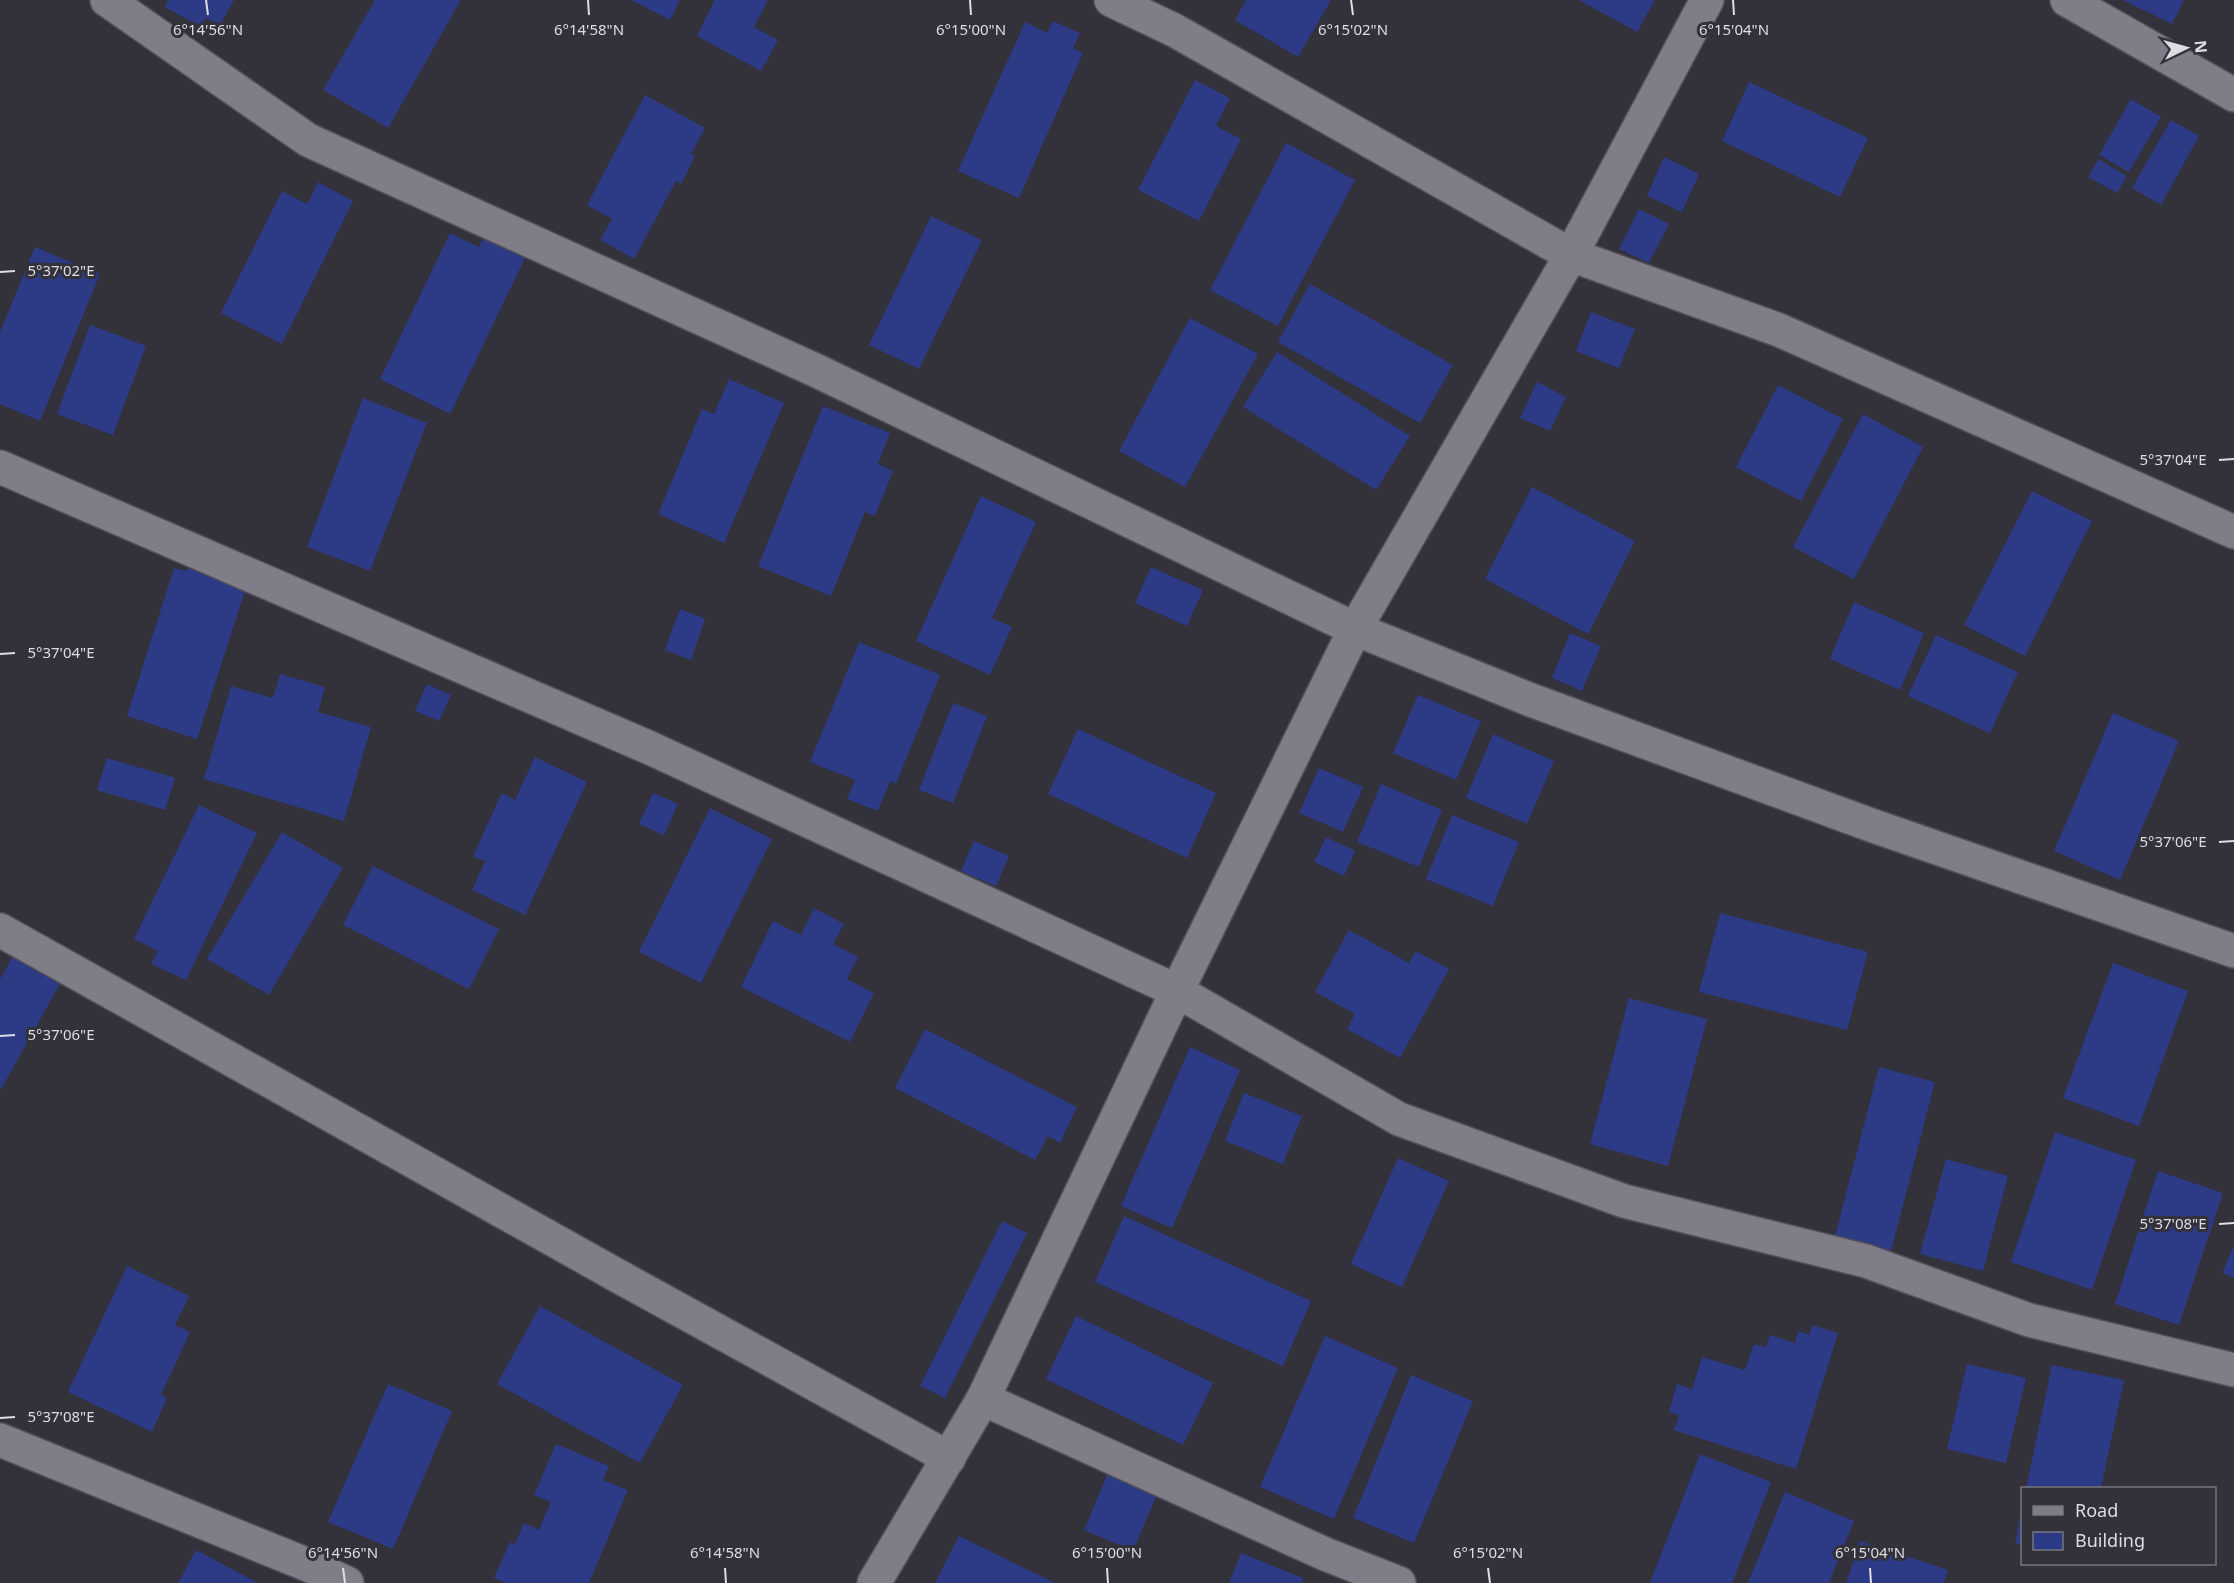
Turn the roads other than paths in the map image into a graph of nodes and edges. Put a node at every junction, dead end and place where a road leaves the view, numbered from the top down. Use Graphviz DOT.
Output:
graph roads {
  1 [pos="107,0"];
  2 [pos="1111,0"];
  3 [pos="1707,0"];
  4 [pos="2067,0"];
  5 [pos="2234,95"];
  6 [pos="1571,255"];
  7 [pos="0,467"];
  8 [pos="2234,532"];
  9 [pos="1355,629"];
  10 [pos="0,930"];
  11 [pos="2234,951"];
  12 [pos="1176,991"];
  13 [pos="2234,1370"];
  14 [pos="983,1399"];
  15 [pos="0,1440"];
  16 [pos="949,1458"];
  17 [pos="347,1583"];
  18 [pos="874,1583"];
  19 [pos="1399,1583"];
  1 -- 9 [label="street"];
  2 -- 6 [label="street"];
  3 -- 6 [label="street"];
  4 -- 5 [label="street"];
  6 -- 8 [label="street"];
  6 -- 9 [label="street"];
  7 -- 12 [label="street"];
  9 -- 11 [label="street"];
  9 -- 12 [label="street"];
  10 -- 16 [label="street"];
  12 -- 13 [label="street"];
  12 -- 14 [label="street"];
  14 -- 16 [label="street"];
  14 -- 19 [label="street"];
  15 -- 17 [label="street"];
  16 -- 18 [label="street"];
}
